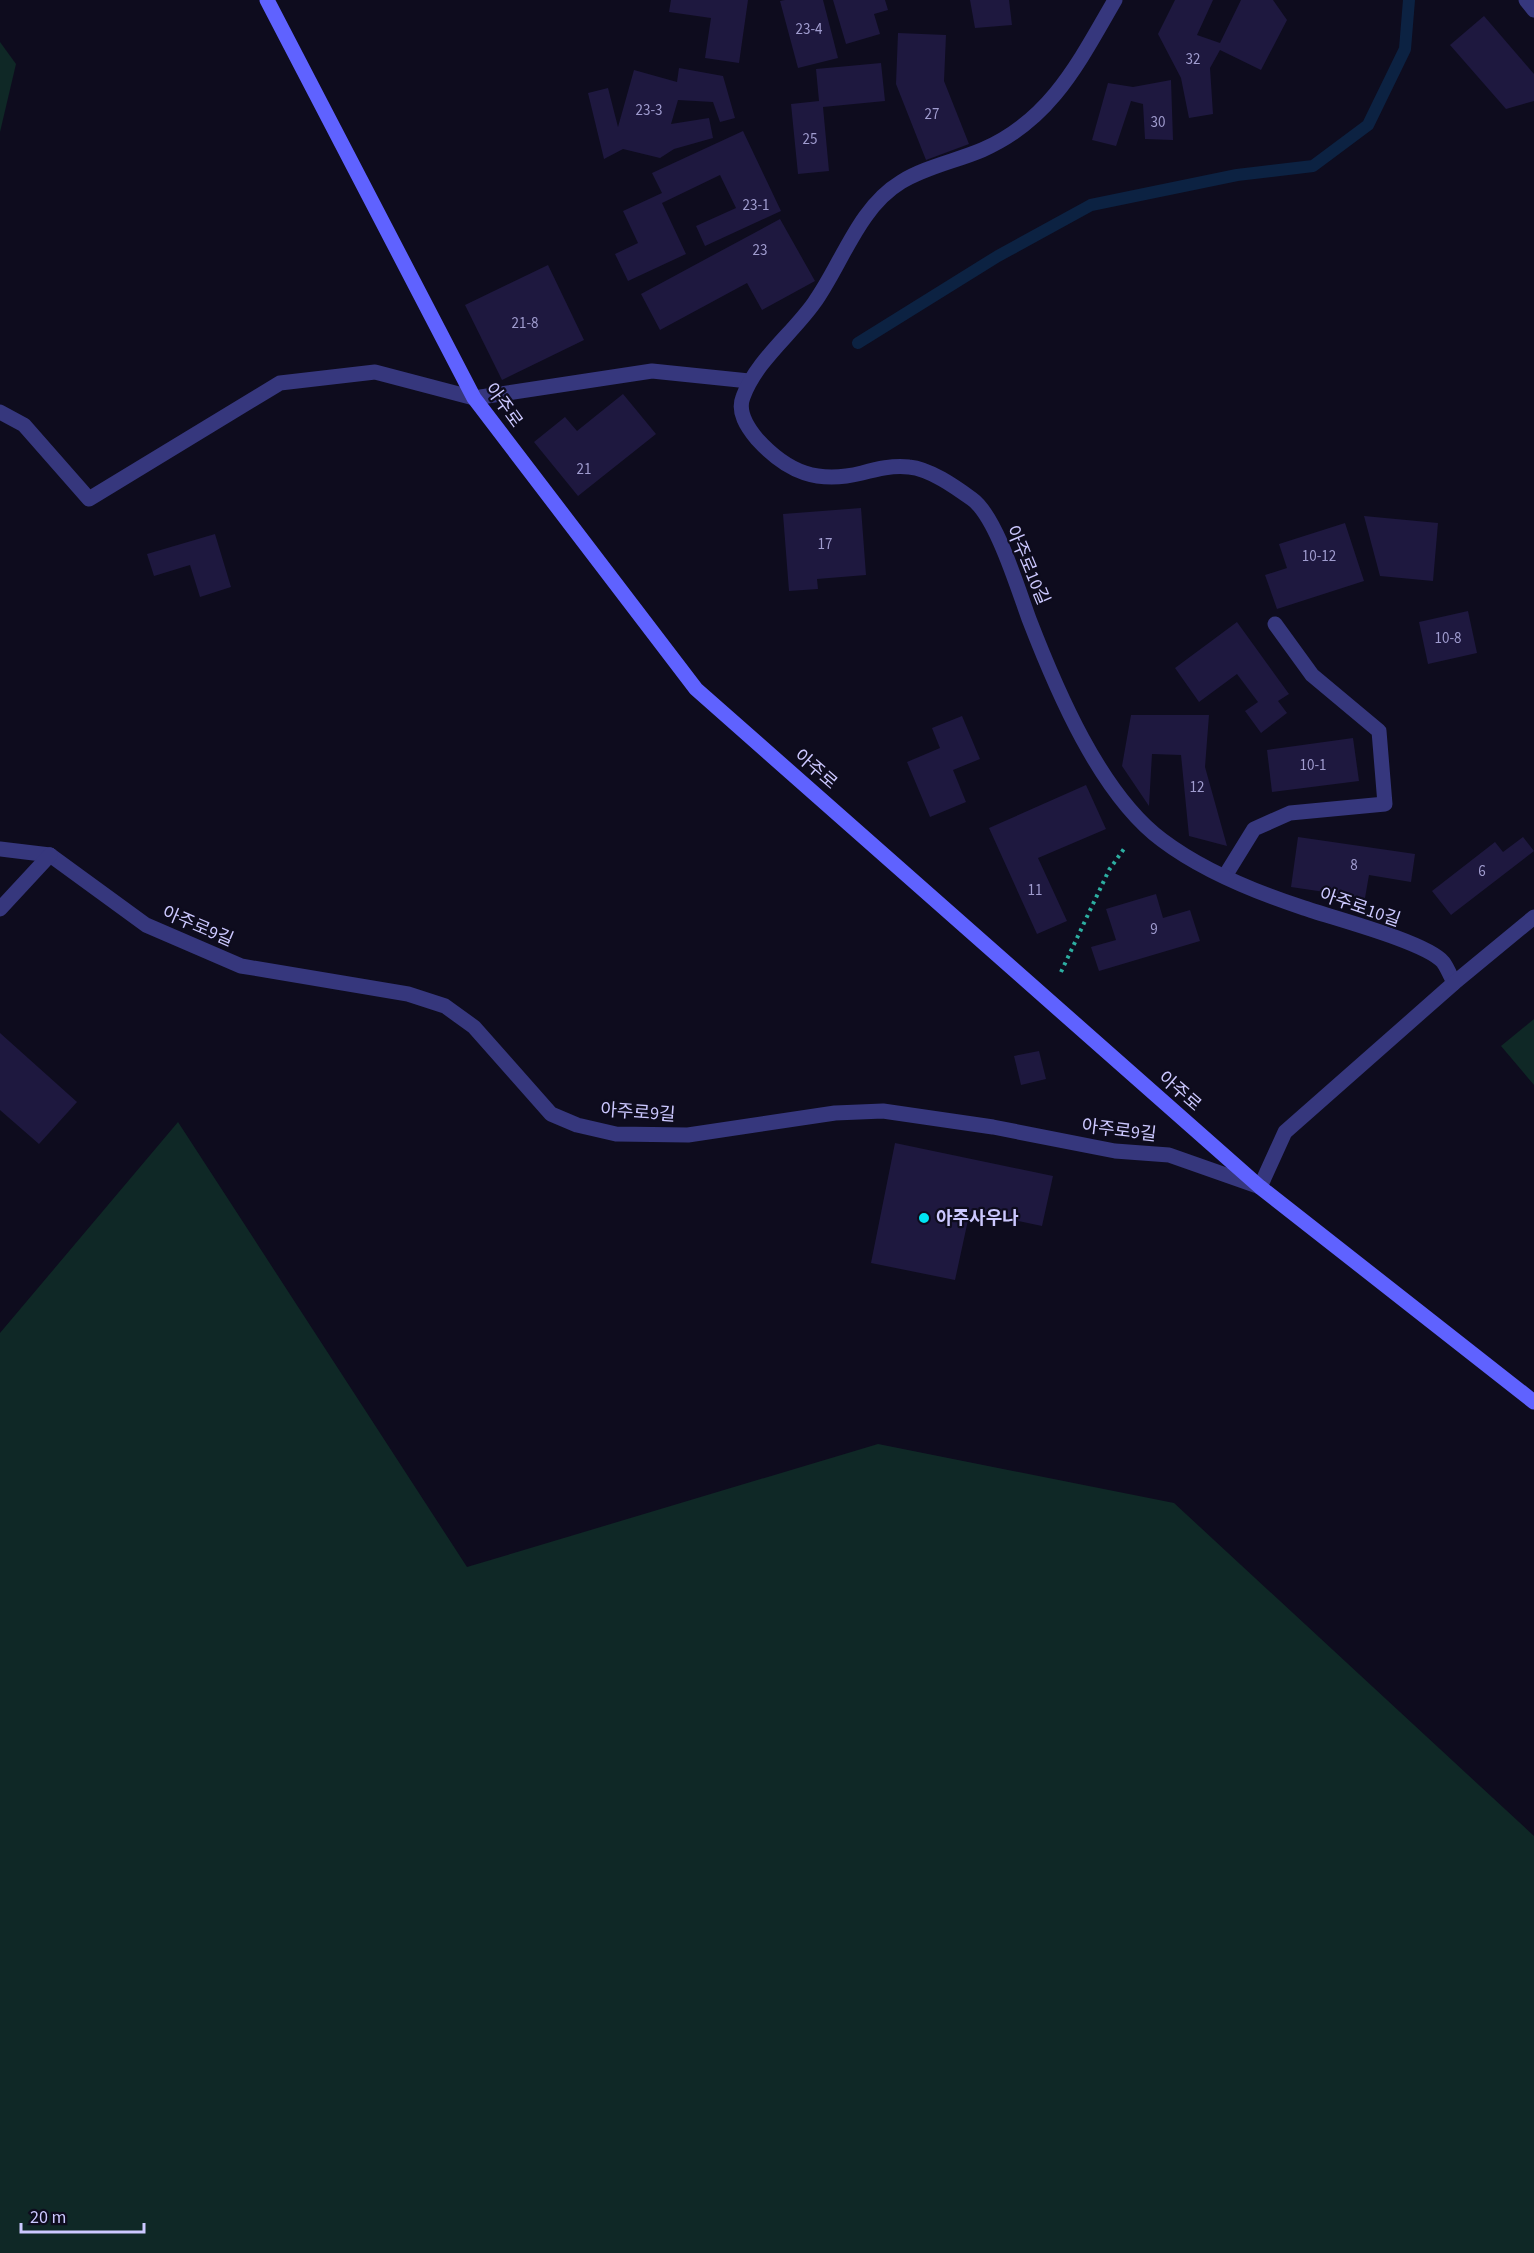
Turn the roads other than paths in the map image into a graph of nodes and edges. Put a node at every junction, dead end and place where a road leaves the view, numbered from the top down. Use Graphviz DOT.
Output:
graph roads {
  1 [pos="267,0"];
  2 [pos="1115,0"];
  3 [pos="1526,0"];
  4 [pos="1534,10"];
  5 [pos="749,381"];
  6 [pos="474,398"];
  7 [pos="0,412"];
  8 [pos="1275,624"];
  9 [pos="0,849"];
  10 [pos="50,855"];
  11 [pos="1225,876"];
  12 [pos="0,909"];
  13 [pos="1534,917"];
  14 [pos="1454,983"];
  15 [pos="1260,1187"];
  16 [pos="1534,1402"];
  1 -- 6 [label="street, 아주로"];
  2 -- 5 [label="street, 아주로10길"];
  3 -- 4 [label="street"];
  5 -- 6 [label="street"];
  5 -- 11 [label="street, 아주로10길"];
  6 -- 7 [label="street"];
  6 -- 15 [label="street, 아주로"];
  8 -- 11 [label="street"];
  9 -- 10 [label="street"];
  10 -- 12 [label="street"];
  10 -- 15 [label="street, 아주로9길"];
  11 -- 14 [label="street, 아주로10길"];
  13 -- 14 [label="street"];
  14 -- 15 [label="street"];
  15 -- 16 [label="street, 아주로"];
}
